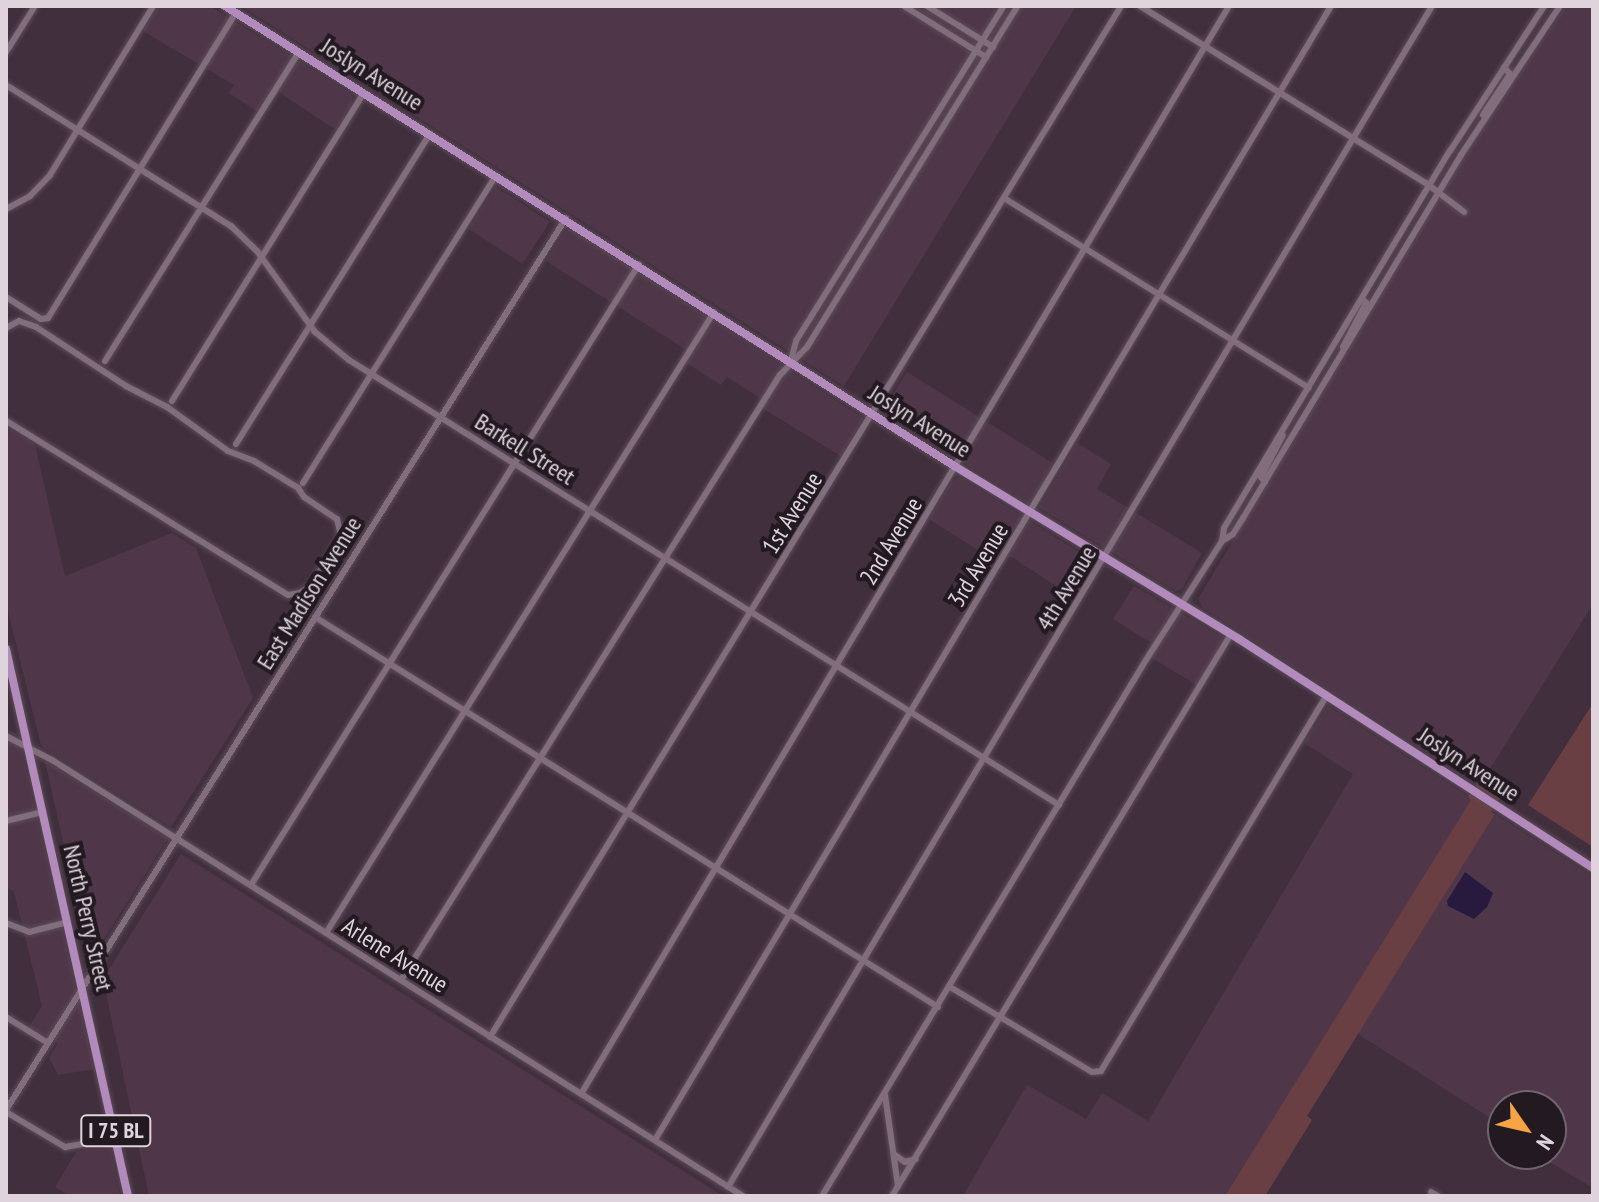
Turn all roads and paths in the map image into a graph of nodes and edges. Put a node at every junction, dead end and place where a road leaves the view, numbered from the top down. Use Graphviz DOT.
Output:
graph roads {
  1 [pos="35,6"];
  2 [pos="153,6"];
  3 [pos="225,6"];
  4 [pos="904,6"];
  5 [pos="927,6"];
  6 [pos="1004,6"];
  7 [pos="1018,6"];
  8 [pos="1121,6"];
  9 [pos="1140,6"];
  10 [pos="1229,6"];
  11 [pos="1331,6"];
  12 [pos="1432,6"];
  13 [pos="1545,6"];
  14 [pos="1559,9"];
  15 [pos="236,13"];
  16 [pos="982,40"];
  17 [pos="993,47"];
  18 [pos="1205,47"];
  19 [pos="976,51"];
  20 [pos="6,52"];
  21 [pos="299,52"];
  22 [pos="986,57"];
  23 [pos="1504,67"];
  24 [pos="6,85"];
  25 [pos="364,93"];
  26 [pos="1279,93"];
  27 [pos="1479,126"];
  28 [pos="79,130"];
  29 [pos="430,134"];
  30 [pos="1354,139"];
  31 [pos="140,168"];
  32 [pos="496,175"];
  33 [pos="1429,186"];
  34 [pos="1437,194"];
  35 [pos="1004,198"];
  36 [pos="202,207"];
  37 [pos="6,209"];
  38 [pos="1464,212"];
  39 [pos="566,218"];
  40 [pos="1086,248"];
  41 [pos="262,257"];
  42 [pos="639,264"];
  43 [pos="1160,295"];
  44 [pos="6,297"];
  45 [pos="1362,298"];
  46 [pos="714,312"];
  47 [pos="310,325"];
  48 [pos="6,328"];
  49 [pos="1234,340"];
  50 [pos="1339,358"];
  51 [pos="791,360"];
  52 [pos="105,361"];
  53 [pos="371,375"];
  54 [pos="1309,388"];
  55 [pos="172,401"];
  56 [pos="872,415"];
  57 [pos="440,418"];
  58 [pos="6,421"];
  59 [pos="1289,421"];
  60 [pos="236,444"];
  61 [pos="514,464"];
  62 [pos="956,467"];
  63 [pos="1265,482"];
  64 [pos="303,483"];
  65 [pos="589,511"];
  66 [pos="1030,513"];
  67 [pos="1222,541"];
  68 [pos="665,559"];
  69 [pos="1104,560"];
  70 [pos="322,570"];
  71 [pos="338,580"];
  72 [pos="1181,605"];
  73 [pos="751,613"];
  74 [pos="315,617"];
  75 [pos="1231,634"];
  76 [pos="6,649"];
  77 [pos="390,663"];
  78 [pos="837,666"];
  79 [pos="1327,695"];
  80 [pos="465,710"];
  81 [pos="911,713"];
  82 [pos="6,736"];
  83 [pos="28,745"];
  84 [pos="540,758"];
  85 [pos="983,758"];
  86 [pos="1059,805"];
  87 [pos="43,812"];
  88 [pos="628,813"];
  89 [pos="6,821"];
  90 [pos="177,839"];
  91 [pos="716,867"];
  92 [pos="1593,868"];
  93 [pos="251,885"];
  94 [pos="790,914"];
  95 [pos="68,922"];
  96 [pos="6,923"];
  97 [pos="326,933"];
  98 [pos="863,960"];
  99 [pos="401,980"];
  100 [pos="83,987"];
  101 [pos="950,987"];
  102 [pos="938,1007"];
  103 [pos="6,1017"];
  104 [pos="1001,1018"];
  105 [pos="490,1037"];
  106 [pos="48,1043"];
  107 [pos="581,1094"];
  108 [pos="885,1095"];
  109 [pos="6,1111"];
  110 [pos="867,1120"];
  111 [pos="887,1125"];
  112 [pos="117,1138"];
  113 [pos="655,1140"];
  114 [pos="895,1155"];
  115 [pos="916,1159"];
  116 [pos="898,1186"];
  117 [pos="728,1187"];
  118 [pos="128,1196"];
  119 [pos="743,1196"];
  120 [pos="822,1196"];
  121 [pos="892,1196"];
  1 -- 20 [label="street"];
  2 -- 28 [label="street"];
  3 -- 15 [label="main road, Joslyn Avenue"];
  4 -- 19 [label="street"];
  5 -- 16 [label="street"];
  6 -- 16 [label="street"];
  7 -- 17 [label="street"];
  8 -- 35 [label="street, 1st Avenue"];
  9 -- 18 [label="street"];
  10 -- 18 [label="street, 2nd Avenue"];
  11 -- 26 [label="street, 3rd Avenue"];
  12 -- 30 [label="street, 4th Avenue"];
  13 -- 14 [label="street"];
  13 -- 23 [label="street"];
  14 -- 27 [label="street"];
  15 -- 21 [label="main road, Joslyn Avenue"];
  15 -- 31 [label="street"];
  16 -- 17 [label="street"];
  16 -- 19 [label="street"];
  17 -- 22 [label="street"];
  18 -- 26 [label="street"];
  18 -- 40 [label="street, 2nd Avenue"];
  19 -- 22 [label="street"];
  19 -- 51 [label="street"];
  21 -- 25 [label="main road, Joslyn Avenue"];
  21 -- 36 [label="street"];
  22 -- 51 [label="street"];
  23 -- 27 [label="street"];
  23 -- 33 [label="street"];
  24 -- 28 [label="street, Barkell Street"];
  25 -- 29 [label="main road, Joslyn Avenue"];
  25 -- 41 [label="street"];
  26 -- 30 [label="street"];
  26 -- 43 [label="street, 3rd Avenue"];
  27 -- 34 [label="street"];
  28 -- 31 [label="street, Barkell Street"];
  28 -- 37 [label="street"];
  29 -- 32 [label="main road, Joslyn Avenue"];
  29 -- 47 [label="street"];
  30 -- 33 [label="street"];
  30 -- 49 [label="street, 4th Avenue"];
  31 -- 36 [label="street, Barkell Street"];
  31 -- 44 [label="street"];
  32 -- 39 [label="main road, Joslyn Avenue"];
  32 -- 53 [label="street"];
  33 -- 34 [label="street"];
  33 -- 45 [label="street"];
  34 -- 38 [label="street"];
  34 -- 50 [label="street"];
  35 -- 40 [label="street"];
  35 -- 56 [label="street, 1st Avenue"];
  36 -- 41 [label="street, Barkell Street"];
  36 -- 52 [label="street"];
  39 -- 42 [label="main road, Joslyn Avenue"];
  39 -- 57 [label="street, East Madison Avenue"];
  40 -- 43 [label="street"];
  40 -- 62 [label="street, 2nd Avenue"];
  41 -- 47 [label="street, Barkell Street"];
  41 -- 55 [label="street"];
  42 -- 46 [label="main road, Joslyn Avenue"];
  42 -- 61 [label="street"];
  43 -- 49 [label="street"];
  43 -- 66 [label="street, 3rd Avenue"];
  45 -- 50 [label="street"];
  45 -- 54 [label="street"];
  46 -- 51 [label="main road, Joslyn Avenue"];
  46 -- 65 [label="street"];
  47 -- 53 [label="street, Barkell Street"];
  47 -- 60 [label="street"];
  48 -- 70 [label="street"];
  49 -- 54 [label="street"];
  49 -- 69 [label="street, 4th Avenue"];
  50 -- 63 [label="street"];
  51 -- 56 [label="main road, Joslyn Avenue"];
  51 -- 68 [label="street"];
  53 -- 57 [label="street, Barkell Street"];
  53 -- 64 [label="street"];
  54 -- 59 [label="street"];
  56 -- 62 [label="main road, Joslyn Avenue"];
  56 -- 73 [label="street, 1st Avenue"];
  57 -- 61 [label="street, Barkell Street"];
  57 -- 71 [label="street, East Madison Avenue"];
  58 -- 70 [label="street"];
  59 -- 63 [label="street"];
  59 -- 67 [label="street"];
  61 -- 65 [label="street, Barkell Street"];
  61 -- 77 [label="street"];
  62 -- 66 [label="main road, Joslyn Avenue"];
  62 -- 78 [label="street, 2nd Avenue"];
  63 -- 67 [label="street"];
  65 -- 68 [label="street, Barkell Street"];
  65 -- 80 [label="street"];
  66 -- 69 [label="main road, Joslyn Avenue"];
  66 -- 81 [label="street, 3rd Avenue"];
  67 -- 72 [label="street"];
  68 -- 73 [label="street, Barkell Street"];
  68 -- 84 [label="street"];
  69 -- 72 [label="main road, Joslyn Avenue"];
  69 -- 85 [label="street, 4th Avenue"];
  70 -- 71 [label="street"];
  71 -- 74 [label="street, East Madison Avenue"];
  72 -- 75 [label="main road, Joslyn Avenue"];
  72 -- 86 [label="street"];
  73 -- 78 [label="street, Barkell Street"];
  73 -- 88 [label="street, 1st Avenue"];
  74 -- 77 [label="street"];
  74 -- 90 [label="street, East Madison Avenue"];
  75 -- 79 [label="main road, Joslyn Avenue"];
  75 -- 104 [label="street"];
  76 -- 83 [label="main road, North Perry Street / I 75 BL"];
  77 -- 80 [label="street"];
  77 -- 93 [label="street"];
  78 -- 81 [label="street, Barkell Street"];
  78 -- 91 [label="street, 2nd Avenue"];
  79 -- 92 [label="main road, Joslyn Avenue"];
  79 -- 104 [label="street"];
  80 -- 84 [label="street"];
  80 -- 97 [label="street"];
  81 -- 85 [label="street, Barkell Street"];
  81 -- 94 [label="street, 3rd Avenue"];
  82 -- 83 [label="street, Arlene Avenue"];
  83 -- 87 [label="main road, North Perry Street / I 75 BL"];
  83 -- 90 [label="street, Arlene Avenue"];
  84 -- 88 [label="street"];
  84 -- 99 [label="street"];
  85 -- 86 [label="street, Barkell Street"];
  85 -- 98 [label="street, 4th Avenue"];
  86 -- 101 [label="street"];
  87 -- 89 [label="street"];
  87 -- 95 [label="main road, North Perry Street / I 75 BL"];
  88 -- 91 [label="street"];
  88 -- 105 [label="street, 1st Avenue"];
  90 -- 93 [label="street, Arlene Avenue"];
  90 -- 100 [label="street, East Madison Avenue"];
  91 -- 94 [label="street"];
  91 -- 107 [label="street, 2nd Avenue"];
  93 -- 97 [label="street, Arlene Avenue"];
  94 -- 98 [label="street"];
  94 -- 113 [label="street, 3rd Avenue"];
  95 -- 96 [label="street"];
  95 -- 100 [label="main road, North Perry Street / I 75 BL"];
  97 -- 99 [label="street, Arlene Avenue"];
  98 -- 102 [label="street"];
  98 -- 117 [label="street, 4th Avenue"];
  99 -- 105 [label="street, Arlene Avenue"];
  100 -- 106 [label="street, East Madison Avenue"];
  100 -- 112 [label="main road, North Perry Street / I 75 BL"];
  101 -- 102 [label="street"];
  101 -- 104 [label="street"];
  102 -- 108 [label="street"];
  103 -- 106 [label="street"];
  104 -- 115 [label="street"];
  105 -- 107 [label="street, Arlene Avenue"];
  106 -- 109 [label="street, East Madison Avenue"];
  107 -- 113 [label="street, Arlene Avenue"];
  108 -- 110 [label="street"];
  108 -- 111 [label="street"];
  109 -- 112 [label="street"];
  110 -- 111 [label="street"];
  110 -- 120 [label="street"];
  111 -- 114 [label="street"];
  112 -- 118 [label="main road, North Perry Street / I 75 BL"];
  113 -- 117 [label="street, Arlene Avenue"];
  114 -- 115 [label="street"];
  114 -- 116 [label="street"];
  115 -- 116 [label="street"];
  116 -- 121 [label="street"];
  117 -- 119 [label="street, Arlene Avenue"];
}
